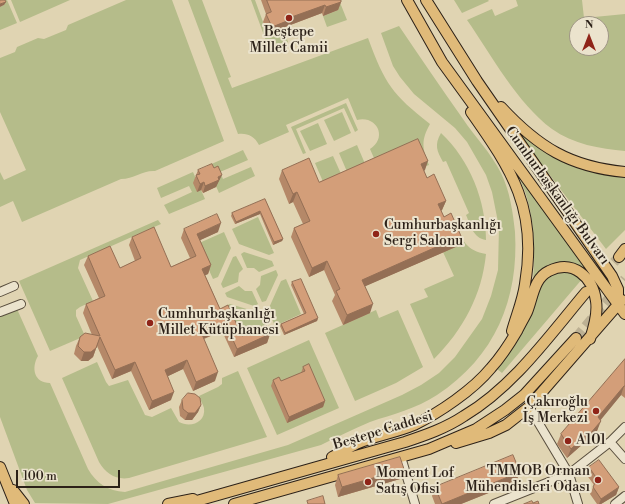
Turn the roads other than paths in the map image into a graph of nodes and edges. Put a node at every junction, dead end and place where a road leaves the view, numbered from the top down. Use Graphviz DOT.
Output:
graph roads {
  1 [pos="407,0"];
  2 [pos="426,0"];
  3 [pos="442,62"];
  4 [pos="477,81"];
  5 [pos="625,172"];
  6 [pos="14,286"];
  7 [pos="0,292"];
  8 [pos="586,292"];
  9 [pos="625,297"];
  10 [pos="21,304"];
  11 [pos="618,306"];
  12 [pos="1,309"];
  13 [pos="625,314"];
  14 [pos="576,338"];
  15 [pos="590,339"];
  16 [pos="508,345"];
  17 [pos="529,408"];
  18 [pos="625,426"];
  19 [pos="610,442"];
  20 [pos="429,449"];
  21 [pos="401,457"];
  22 [pos="625,459"];
  23 [pos="317,466"];
  24 [pos="0,467"];
  25 [pos="570,474"];
  26 [pos="4,478"];
  27 [pos="228,491"];
  28 [pos="625,496"];
  29 [pos="15,504"];
  30 [pos="24,504"];
  31 [pos="168,504"];
  32 [pos="186,504"];
  33 [pos="234,504"];
  34 [pos="415,504"];
  35 [pos="494,504"];
  36 [pos="578,504"];
  37 [pos="615,504"];
  1 -- 3 [label="main road, Cumhurbaşkanlığı Bulvarı"];
  2 -- 4 [label="main road, Cumhurbaşkanlığı Bulvarı"];
  3 -- 11 [label="main road, Cumhurbaşkanlığı Bulvarı"];
  3 -- 16 [label="main road"];
  4 -- 5 [label="main road"];
  4 -- 11 [label="main road, Cumhurbaşkanlığı Bulvarı"];
  6 -- 7 [label="street"];
  8 -- 23 [label="main road, Beştepe Caddesi"];
  9 -- 11 [label="main road, Beştepe Caddesi"];
  10 -- 12 [label="street"];
  11 -- 13 [label="main road"];
  11 -- 15 [label="main road, Beştepe Caddesi"];
  14 -- 20 [label="main road, Beştepe Caddesi"];
  15 -- 16 [label="main road"];
  15 -- 17 [label="main road, Beştepe Caddesi"];
  16 -- 23 [label="main road"];
  17 -- 20 [label="main road, Beştepe Caddesi"];
  17 -- 25 [label="street"];
  18 -- 19 [label="street"];
  19 -- 22 [label="street"];
  19 -- 25 [label="street"];
  20 -- 21 [label="main road, Beştepe Caddesi"];
  21 -- 33 [label="main road, Beştepe Caddesi"];
  21 -- 34 [label="street"];
  23 -- 27 [label="main road, Beştepe Caddesi"];
  24 -- 26 [label="main road"];
  25 -- 35 [label="street"];
  25 -- 36 [label="street"];
  26 -- 29 [label="main road"];
  26 -- 30 [label="main road"];
  27 -- 31 [label="main road"];
  27 -- 32 [label="main road, Beştepe Caddesi"];
  28 -- 37 [label="street"];
}
